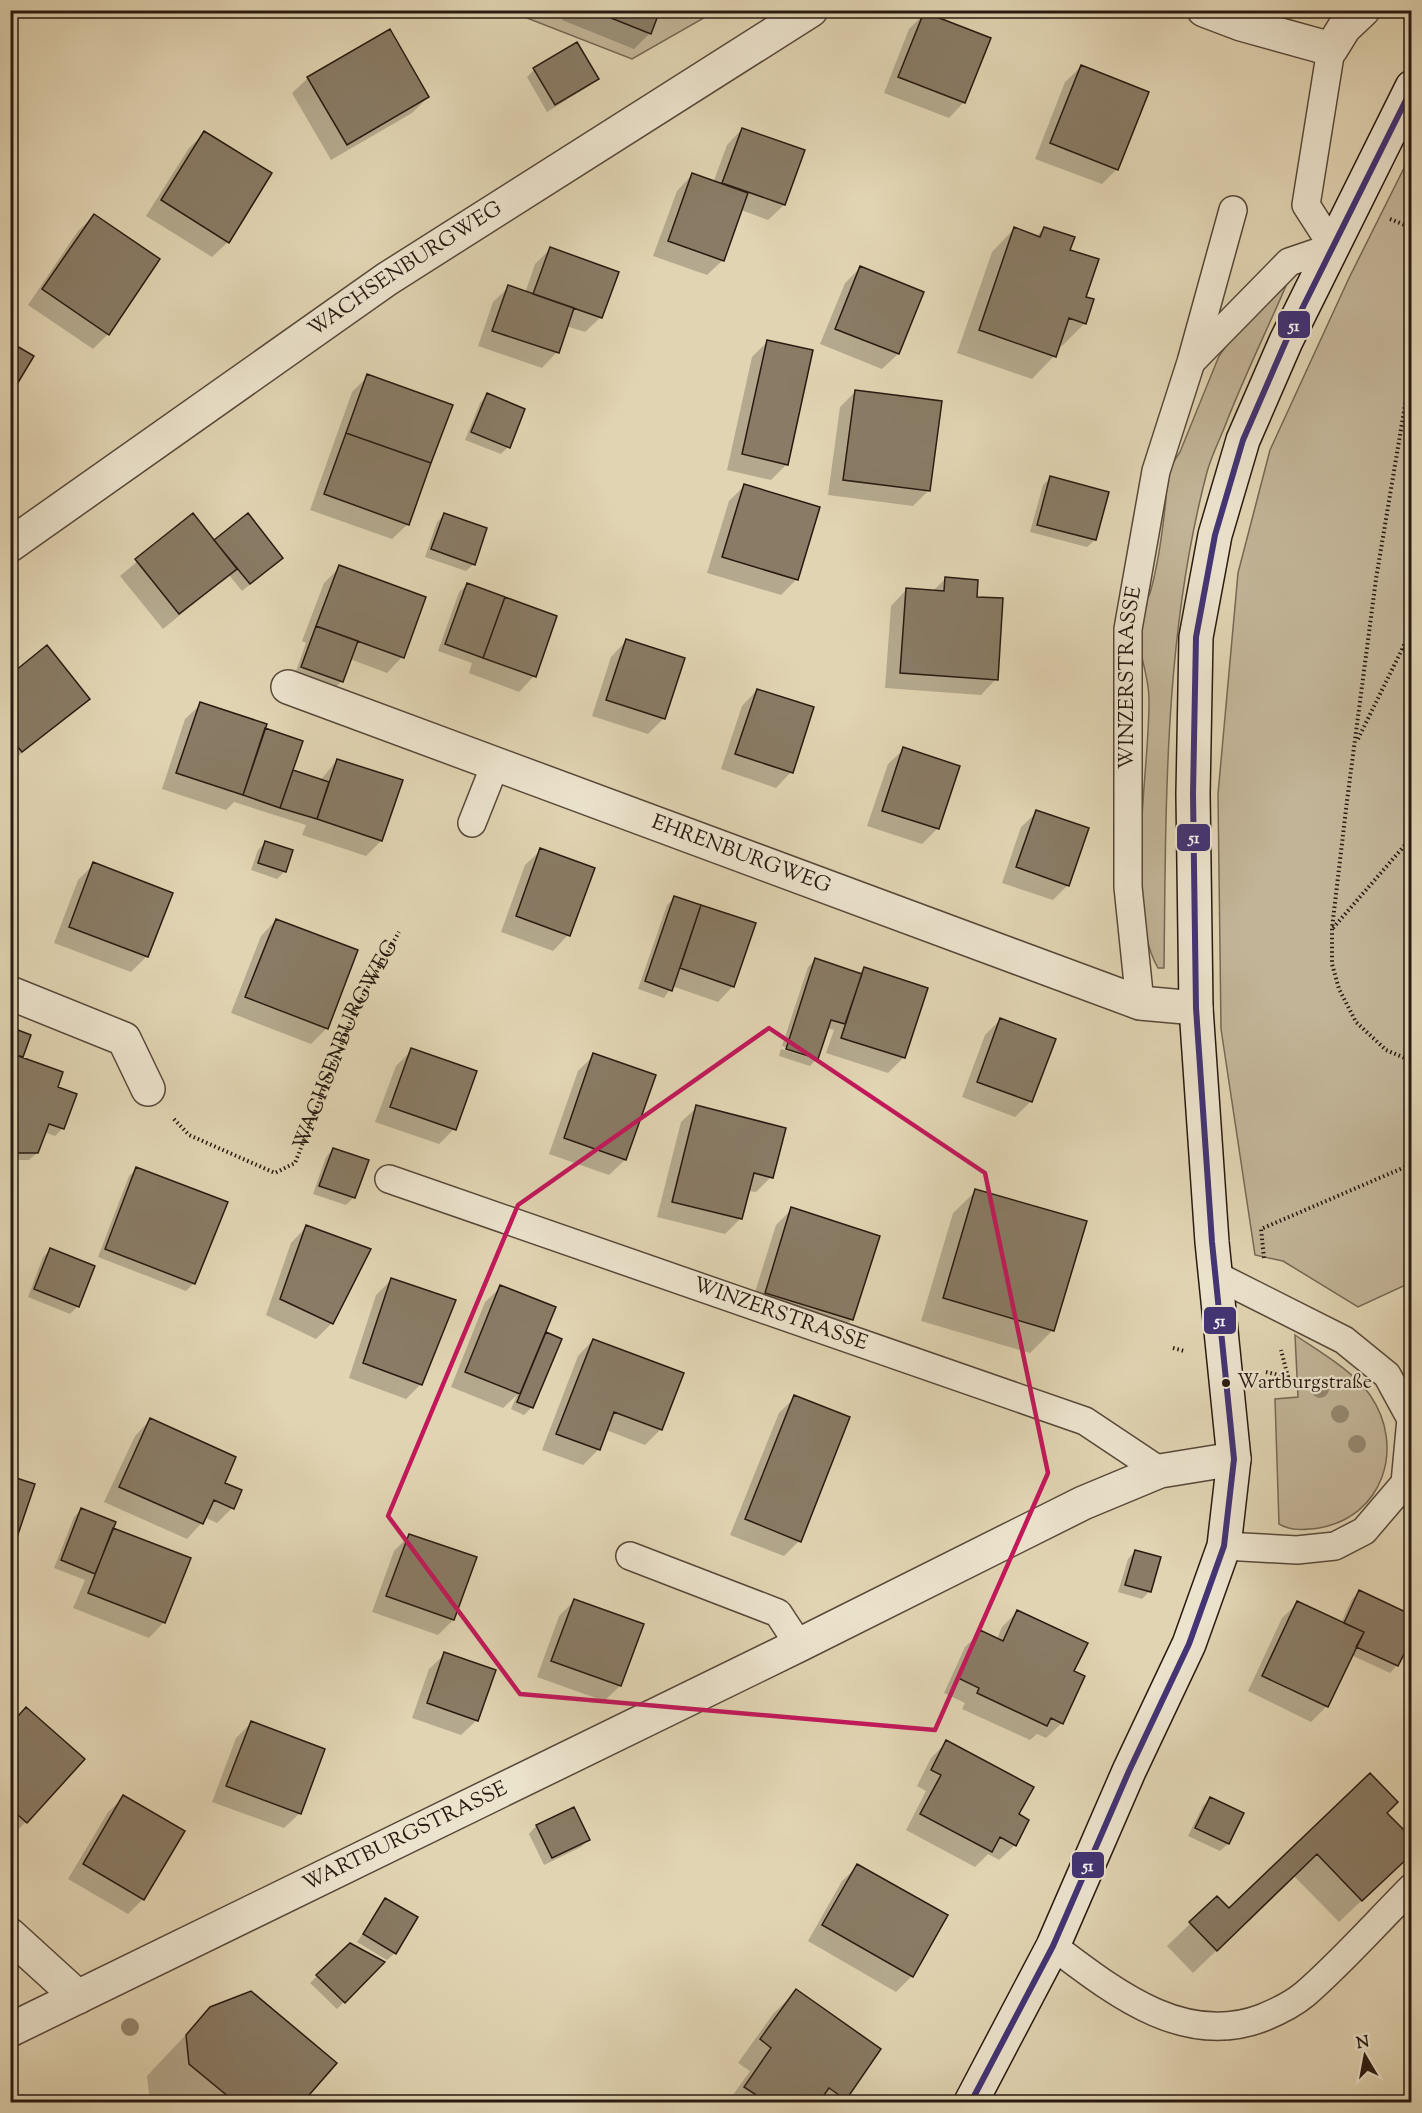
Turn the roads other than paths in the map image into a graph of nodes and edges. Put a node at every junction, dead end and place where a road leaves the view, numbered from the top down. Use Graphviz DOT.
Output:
graph roads {
  1 [pos="811,10"];
  2 [pos="1204,10"];
  3 [pos="1363,10"];
  4 [pos="1331,49"];
  5 [pos="1412,87"];
  6 [pos="1233,210"];
  7 [pos="1333,247"];
  8 [pos="1191,362"];
  9 [pos="10,545"];
  10 [pos="288,687"];
  11 [pos="495,765"];
  12 [pos="472,823"];
  13 [pos="10,993"];
  14 [pos="1140,1003"];
  15 [pos="1196,1008"];
  16 [pos="148,1089"];
  17 [pos="389,1179"];
  18 [pos="1215,1275"];
  19 [pos="1234,1459"];
  20 [pos="1160,1471"];
  21 [pos="1224,1546"];
  22 [pos="630,1556"];
  23 [pos="799,1645"];
  24 [pos="1412,1887"];
  25 [pos="10,1935"];
  26 [pos="1053,1946"];
  27 [pos="78,1997"];
  28 [pos="10,2030"];
  29 [pos="971,2103"];
  1 -- 9 [label="street, WACHSENBURGWEG"];
  2 -- 4 [label="street"];
  3 -- 4 [label="street"];
  4 -- 7 [label="lane"];
  5 -- 7 [label="street"];
  6 -- 8 [label="lane, WINZERSTRASSE"];
  7 -- 8 [label="lane, WINZERSTRASSE"];
  7 -- 15 [label="street"];
  8 -- 14 [label="lane, WINZERSTRASSE"];
  10 -- 11 [label="street, EHRENBURGWEG"];
  11 -- 12 [label="lane"];
  11 -- 14 [label="street, EHRENBURGWEG"];
  13 -- 16 [label="street"];
  14 -- 15 [label="street, EHRENBURGWEG"];
  15 -- 18 [label="street"];
  17 -- 20 [label="lane, WINZERSTRASSE"];
  18 -- 19 [label="street"];
  18 -- 21 [label="lane"];
  19 -- 20 [label="street, WARTBURGSTRASSE"];
  19 -- 21 [label="street"];
  20 -- 23 [label="street, WARTBURGSTRASSE"];
  21 -- 26 [label="street"];
  22 -- 23 [label="lane"];
  23 -- 27 [label="street, WARTBURGSTRASSE"];
  24 -- 26 [label="lane"];
  25 -- 27 [label="street"];
  26 -- 29 [label="street"];
  27 -- 28 [label="street, WARTBURGSTRASSE"];
}
